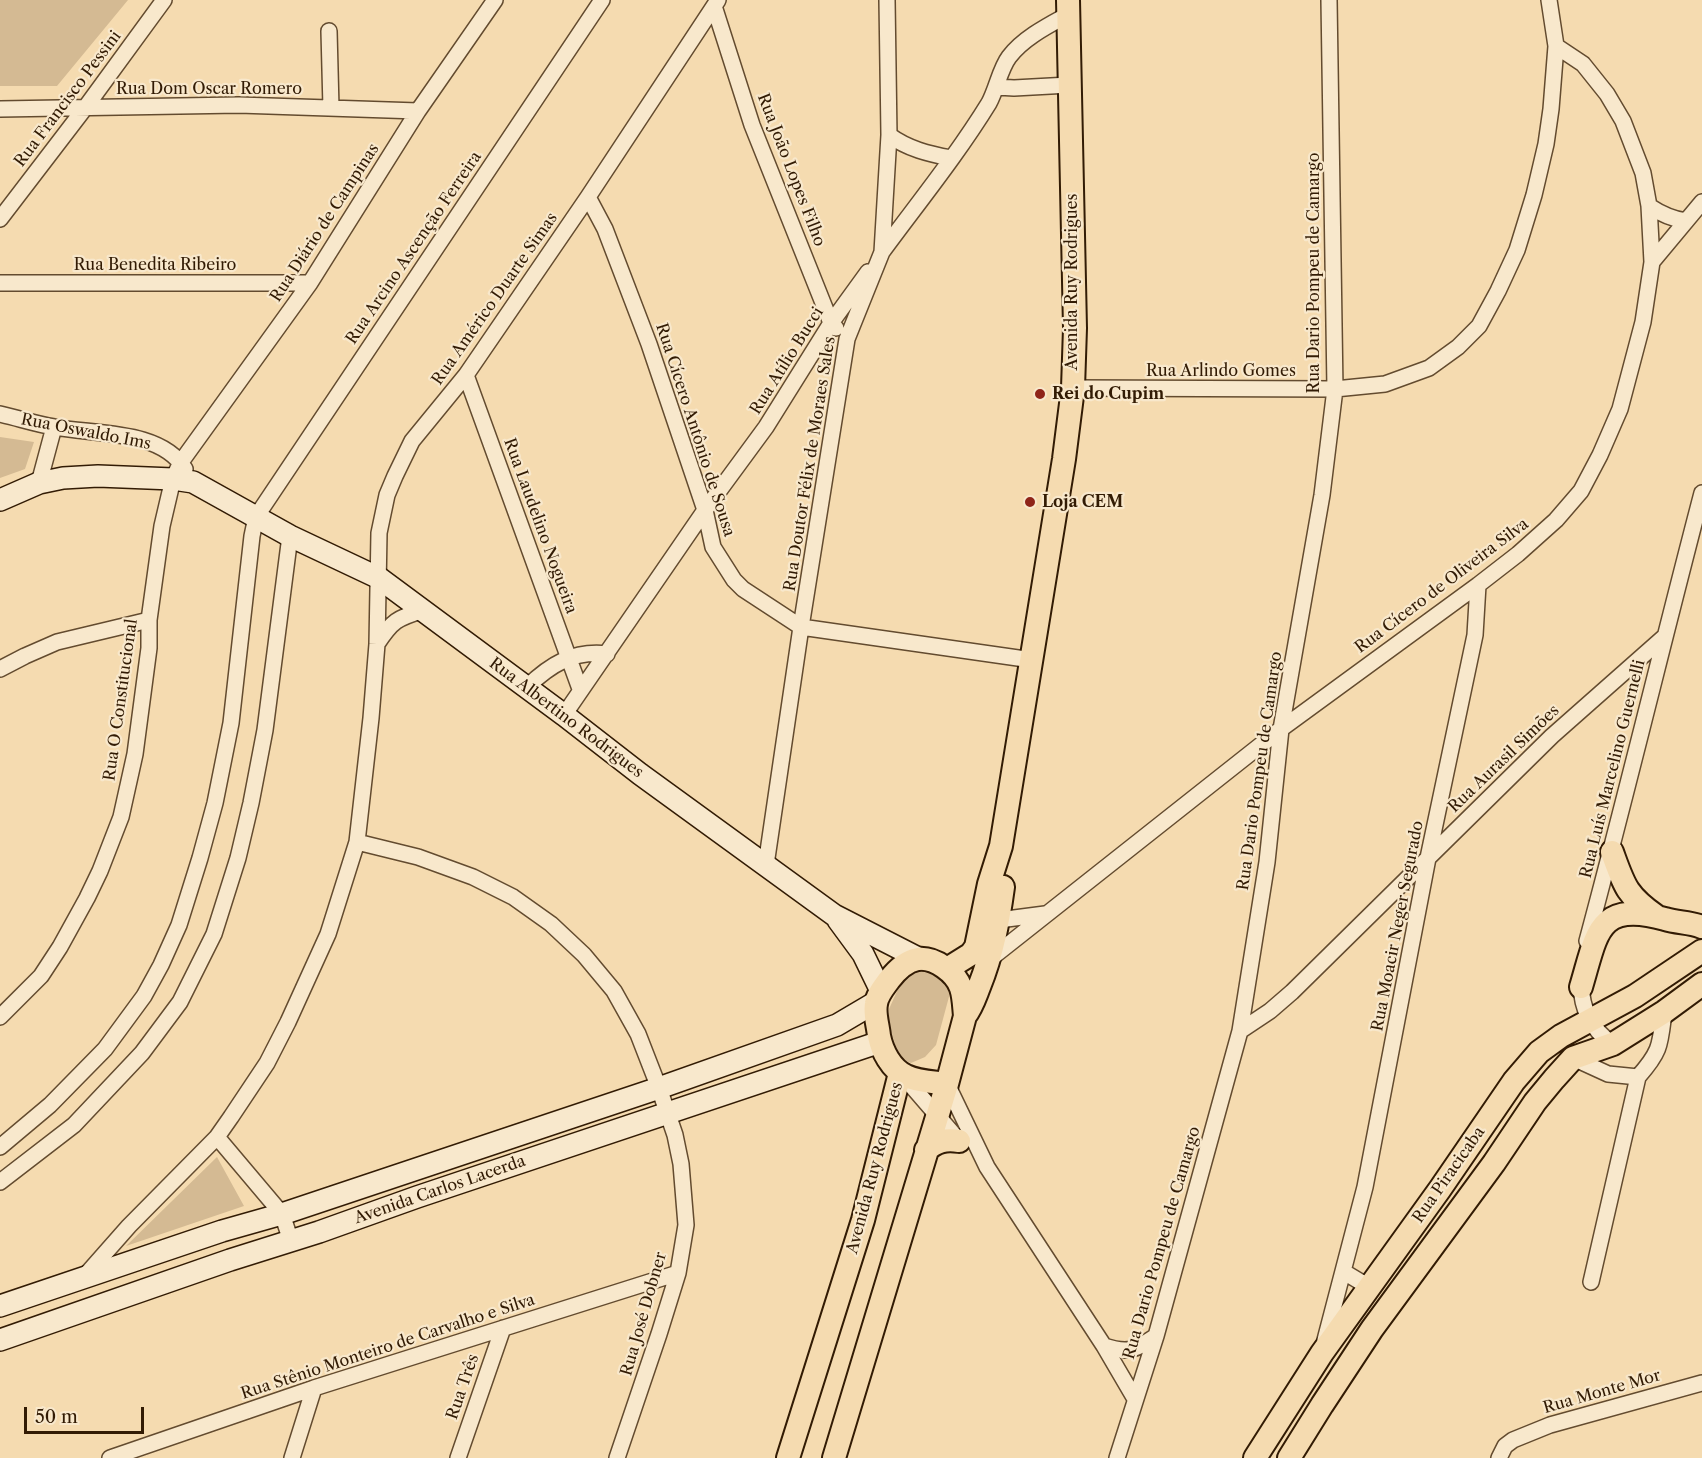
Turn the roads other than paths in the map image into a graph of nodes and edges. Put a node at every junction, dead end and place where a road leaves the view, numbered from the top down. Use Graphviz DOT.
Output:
graph roads {
  1 [pos="164,0"];
  2 [pos="495,0"];
  3 [pos="602,0"];
  4 [pos="887,0"];
  5 [pos="1329,0"];
  6 [pos="1549,0"];
  7 [pos="716,3"];
  8 [pos="1068,7"];
  9 [pos="329,31"];
  10 [pos="1556,46"];
  11 [pos="1069,85"];
  12 [pos="997,87"];
  13 [pos="85,108"];
  14 [pos="331,108"];
  15 [pos="0,109"];
  16 [pos="418,111"];
  17 [pos="889,135"];
  18 [pos="951,158"];
  19 [pos="588,197"];
  20 [pos="1702,202"];
  21 [pos="1649,206"];
  22 [pos="0,219"];
  23 [pos="1686,221"];
  24 [pos="882,252"];
  25 [pos="1652,262"];
  26 [pos="0,283"];
  27 [pos="310,283"];
  28 [pos="831,323"];
  29 [pos="847,339"];
  30 [pos="466,375"];
  31 [pos="1073,388"];
  32 [pos="1335,389"];
  33 [pos="0,414"];
  34 [pos="54,427"];
  35 [pos="182,474"];
  36 [pos="39,483"];
  37 [pos="1702,494"];
  38 [pos="0,500"];
  39 [pos="705,510"];
  40 [pos="256,517"];
  41 [pos="290,536"];
  42 [pos="379,578"];
  43 [pos="1478,585"];
  44 [pos="424,610"];
  45 [pos="149,620"];
  46 [pos="801,627"];
  47 [pos="1664,637"];
  48 [pos="377,644"];
  49 [pos="607,654"];
  50 [pos="569,659"];
  51 [pos="1032,660"];
  52 [pos="0,669"];
  53 [pos="527,687"];
  54 [pos="580,689"];
  55 [pos="564,715"];
  56 [pos="1281,729"];
  57 [pos="357,842"];
  58 [pos="1001,846"];
  59 [pos="1612,852"];
  60 [pos="1428,858"];
  61 [pos="766,865"];
  62 [pos="1045,914"];
  63 [pos="834,915"];
  64 [pos="1656,916"];
  65 [pos="999,920"];
  66 [pos="1702,927"];
  67 [pos="1702,951"];
  68 [pos="920,959"];
  69 [pos="990,959"];
  70 [pos="947,969"];
  71 [pos="1702,984"];
  72 [pos="1581,987"];
  73 [pos="878,996"];
  74 [pos="1664,1012"];
  75 [pos="965,1016"];
  76 [pos="0,1017"];
  77 [pos="1591,1020"];
  78 [pos="1240,1031"];
  79 [pos="880,1042"];
  80 [pos="1612,1044"];
  81 [pos="1573,1058"];
  82 [pos="900,1073"];
  83 [pos="1638,1077"];
  84 [pos="947,1084"];
  85 [pos="659,1088"];
  86 [pos="667,1114"];
  87 [pos="936,1116"];
  88 [pos="217,1137"];
  89 [pos="959,1141"];
  90 [pos="0,1147"];
  91 [pos="926,1150"];
  92 [pos="987,1167"];
  93 [pos="0,1182"];
  94 [pos="282,1214"];
  95 [pos="291,1241"];
  96 [pos="1344,1272"];
  97 [pos="678,1273"];
  98 [pos="84,1277"];
  99 [pos="1591,1282"];
  100 [pos="1369,1287"];
  101 [pos="0,1306"];
  102 [pos="502,1328"];
  103 [pos="1156,1336"];
  104 [pos="0,1340"];
  105 [pos="1104,1346"];
  106 [pos="1322,1353"];
  107 [pos="1702,1383"];
  108 [pos="314,1388"];
  109 [pos="1135,1399"];
  110 [pos="110,1458"];
  111 [pos="292,1458"];
  112 [pos="458,1458"];
  113 [pos="617,1458"];
  114 [pos="788,1458"];
  115 [pos="834,1458"];
  116 [pos="1117,1458"];
  117 [pos="1255,1458"];
  118 [pos="1289,1458"];
  119 [pos="1499,1458"];
  1 -- 13 [label="street, Rua Francisco Pessini"];
  2 -- 16 [label="street, Rua Diário de Campinas"];
  3 -- 40 [label="street, Rua Arcino Ascenção Ferreira"];
  4 -- 17 [label="street, Rua Doutor Félix de Moraes Sales"];
  5 -- 32 [label="street, Rua Dario Pompeu de Camargo"];
  6 -- 10 [label="street, Rua Arlindo Gomes"];
  7 -- 19 [label="street, Rua Américo Duarte Simas"];
  7 -- 28 [label="street, Rua João Lopes Filho"];
  8 -- 11 [label="main road, Avenida Ruy Rodrigues"];
  8 -- 12 [label="street, Rua Atílio Bucci"];
  9 -- 14 [label="street"];
  10 -- 21 [label="street, Rua Cícero de Oliveira Silva"];
  10 -- 32 [label="street, Rua Arlindo Gomes"];
  11 -- 12 [label="street"];
  11 -- 31 [label="main road, Avenida Ruy Rodrigues"];
  12 -- 18 [label="street, Rua Atílio Bucci"];
  13 -- 14 [label="street, Rua Dom Oscar Romero"];
  13 -- 15 [label="street, Rua Dom Oscar Romero"];
  13 -- 22 [label="street, Rua Francisco Pessini"];
  14 -- 16 [label="street, Rua Dom Oscar Romero"];
  16 -- 27 [label="street, Rua Diário de Campinas"];
  17 -- 18 [label="street"];
  17 -- 24 [label="street, Rua Doutor Félix de Moraes Sales"];
  18 -- 24 [label="street, Rua Atílio Bucci"];
  19 -- 30 [label="street, Rua Américo Duarte Simas"];
  19 -- 39 [label="street, Rua Cícero Antônio de Sousa"];
  20 -- 23 [label="street"];
  21 -- 23 [label="street"];
  21 -- 25 [label="street, Rua Cícero de Oliveira Silva"];
  23 -- 25 [label="street"];
  24 -- 28 [label="street, Rua Atílio Bucci"];
  24 -- 29 [label="street, Rua Doutor Félix de Moraes Sales"];
  25 -- 43 [label="street, Rua Cícero de Oliveira Silva"];
  26 -- 27 [label="street, Rua Benedita Ribeiro"];
  27 -- 35 [label="street, Rua Diário de Campinas"];
  28 -- 29 [label="street, Rua João Lopes Filho"];
  28 -- 39 [label="street, Rua Atílio Bucci"];
  29 -- 46 [label="street, Rua Doutor Félix de Moraes Sales"];
  30 -- 42 [label="street, Rua Américo Duarte Simas"];
  30 -- 50 [label="street, Rua Laudelino Nogueira"];
  31 -- 32 [label="street, Rua Arlindo Gomes"];
  31 -- 51 [label="main road, Avenida Ruy Rodrigues"];
  32 -- 56 [label="street, Rua Dario Pompeu de Camargo"];
  33 -- 34 [label="street, Rua Oswaldo Ims"];
  34 -- 35 [label="street, Rua Oswaldo Ims"];
  34 -- 36 [label="street"];
  35 -- 36 [label="main road"];
  35 -- 40 [label="main road, Rua Oswaldo Ims"];
  35 -- 45 [label="street, Rua O Constitucional"];
  36 -- 38 [label="main road"];
  37 -- 47 [label="street, Rua Luís Marcelino Guernelli"];
  39 -- 46 [label="street, Rua Cícero Antônio de Sousa"];
  39 -- 49 [label="street, Rua Atílio Bucci"];
  40 -- 41 [label="main road, Rua Oswaldo Ims"];
  40 -- 90 [label="street"];
  41 -- 42 [label="main road, Rua Albertino Rodrigues"];
  41 -- 93 [label="street"];
  42 -- 44 [label="main road, Rua Albertino Rodrigues"];
  42 -- 48 [label="street, Rua Américo Duarte Simas"];
  43 -- 56 [label="street, Rua Cícero de Oliveira Silva"];
  43 -- 60 [label="street, Rua Moacir Neger Segurado"];
  44 -- 48 [label="street"];
  44 -- 53 [label="main road, Rua Albertino Rodrigues"];
  45 -- 52 [label="street"];
  45 -- 76 [label="street, Rua O Constitucional"];
  46 -- 51 [label="street, Rua Cícero Antônio de Sousa"];
  46 -- 61 [label="street, Rua Doutor Félix de Moraes Sales"];
  47 -- 59 [label="street, Rua Luís Marcelino Guernelli"];
  47 -- 60 [label="street, Rua Aurasil Simões"];
  48 -- 57 [label="street, Rua Américo Duarte Simas"];
  49 -- 50 [label="street"];
  49 -- 54 [label="street, Rua Atílio Bucci"];
  50 -- 53 [label="street"];
  50 -- 54 [label="street, Rua Laudelino Nogueira"];
  51 -- 58 [label="main road, Avenida Ruy Rodrigues"];
  53 -- 55 [label="main road, Rua Albertino Rodrigues"];
  54 -- 55 [label="street, Rua Atílio Bucci"];
  55 -- 61 [label="main road, Rua Albertino Rodrigues"];
  56 -- 62 [label="street, Rua Cícero de Oliveira Silva"];
  56 -- 78 [label="street, Rua Dario Pompeu de Camargo"];
  57 -- 85 [label="street, Rua José Dobner"];
  57 -- 88 [label="street, Rua Américo Duarte Simas"];
  58 -- 65 [label="main road, Avenida Ruy Rodrigues"];
  58 -- 70 [label="main road, Avenida Ruy Rodrigues"];
  59 -- 64 [label="main road"];
  59 -- 72 [label="street, Rua Luís Marcelino Guernelli"];
  60 -- 78 [label="street, Rua Aurasil Simões"];
  60 -- 96 [label="street, Rua Moacir Neger Segurado"];
  61 -- 63 [label="main road, Rua Albertino Rodrigues"];
  62 -- 65 [label="street"];
  62 -- 69 [label="street, Rua Cícero de Oliveira Silva"];
  63 -- 68 [label="main road, Rua Albertino Rodrigues"];
  63 -- 73 [label="main road, Rua Albertino Rodrigues"];
  64 -- 66 [label="main road"];
  64 -- 72 [label="main road"];
  65 -- 69 [label="main road, Avenida Ruy Rodrigues"];
  67 -- 77 [label="main road, Rua Piracicaba"];
  68 -- 70 [label="main road"];
  68 -- 73 [label="main road"];
  69 -- 75 [label="main road, Avenida Ruy Rodrigues"];
  70 -- 75 [label="main road"];
  71 -- 74 [label="main road, Rua Piracicaba"];
  72 -- 77 [label="street, Rua Luís Marcelino Guernelli"];
  73 -- 79 [label="main road, Avenida Ruy Rodrigues"];
  73 -- 85 [label="main road, Avenida Carlos Lacerda"];
  74 -- 80 [label="main road, Rua Piracicaba"];
  74 -- 83 [label="street"];
  75 -- 84 [label="main road, Avenida Ruy Rodrigues"];
  77 -- 80 [label="street, Rua Luís Marcelino Guernelli"];
  77 -- 100 [label="main road, Rua Piracicaba"];
  78 -- 103 [label="street, Rua Dario Pompeu de Camargo"];
  79 -- 82 [label="main road, Avenida Ruy Rodrigues"];
  79 -- 86 [label="main road, Avenida Carlos Lacerda"];
  80 -- 81 [label="main road, Rua Piracicaba"];
  81 -- 83 [label="street"];
  81 -- 118 [label="main road, Rua Piracicaba"];
  82 -- 84 [label="main road"];
  82 -- 87 [label="street"];
  82 -- 114 [label="main road, Avenida Ruy Rodrigues"];
  83 -- 99 [label="street"];
  84 -- 87 [label="main road, Avenida Ruy Rodrigues"];
  84 -- 92 [label="street"];
  85 -- 86 [label="street, Rua José Dobner"];
  85 -- 94 [label="main road, Avenida Carlos Lacerda"];
  86 -- 95 [label="main road, Avenida Carlos Lacerda"];
  86 -- 97 [label="street, Rua José Dobner"];
  87 -- 89 [label="street"];
  87 -- 91 [label="main road, Avenida Ruy Rodrigues"];
  88 -- 94 [label="street"];
  88 -- 98 [label="street, Rua Américo Duarte Simas"];
  89 -- 91 [label="main road"];
  89 -- 92 [label="street"];
  91 -- 115 [label="main road, Avenida Ruy Rodrigues"];
  92 -- 105 [label="street"];
  94 -- 95 [label="street"];
  94 -- 98 [label="main road, Avenida Carlos Lacerda"];
  95 -- 104 [label="main road, Avenida Carlos Lacerda"];
  96 -- 100 [label="street"];
  96 -- 106 [label="street, Rua Moacir Neger Segurado"];
  97 -- 102 [label="street, Rua Stênio Monteiro de Carvalho e Silva"];
  97 -- 113 [label="street, Rua José Dobner"];
  98 -- 101 [label="main road, Avenida Carlos Lacerda"];
  100 -- 106 [label="main road, Rua Piracicaba"];
  102 -- 108 [label="street, Rua Stênio Monteiro de Carvalho e Silva"];
  102 -- 112 [label="street, Rua Três"];
  103 -- 105 [label="street"];
  103 -- 109 [label="street, Rua Dario Pompeu de Camargo"];
  105 -- 109 [label="street"];
  106 -- 117 [label="main road, Rua Piracicaba"];
  107 -- 119 [label="street, Rua Monte Mor"];
  108 -- 110 [label="street, Rua Stênio Monteiro de Carvalho e Silva"];
  108 -- 111 [label="street"];
  109 -- 116 [label="street, Rua Dario Pompeu de Camargo"];
}
